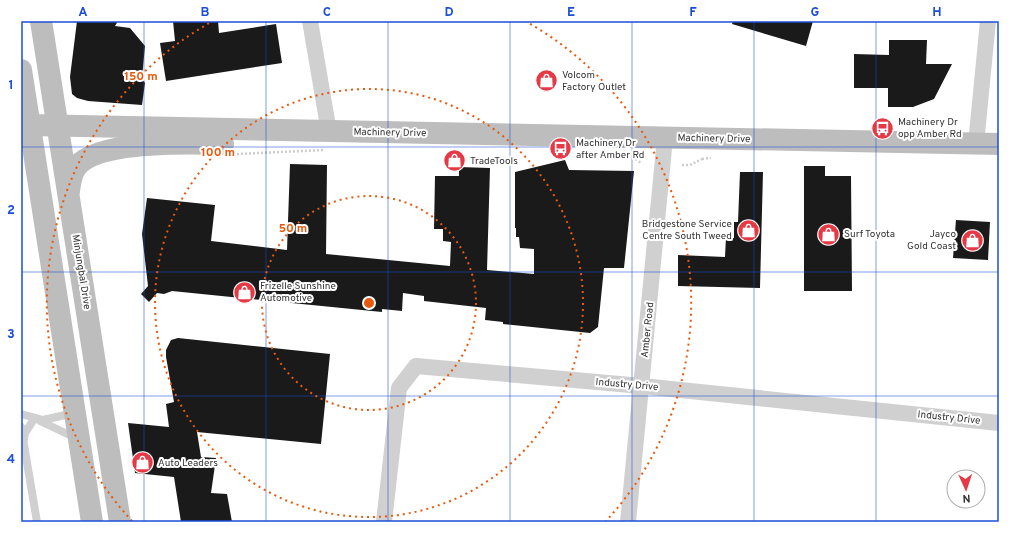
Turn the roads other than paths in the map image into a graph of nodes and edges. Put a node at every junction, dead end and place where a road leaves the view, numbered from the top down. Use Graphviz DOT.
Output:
graph roads {
  1 [pos="41,21"];
  2 [pos="310,21"];
  3 [pos="988,21"];
  4 [pos="21,70"];
  5 [pos="25,125"];
  6 [pos="57,125"];
  7 [pos="324,138"];
  8 [pos="666,138"];
  9 [pos="976,144"];
  10 [pos="999,144"];
  11 [pos="69,192"];
  12 [pos="642,386"];
  13 [pos="75,413"];
  14 [pos="21,414"];
  15 [pos="36,419"];
  16 [pos="999,423"];
  17 [pos="21,427"];
  18 [pos="24,440"];
  19 [pos="79,440"];
  20 [pos="28,467"];
  21 [pos="21,475"];
  22 [pos="37,522"];
  23 [pos="92,522"];
  24 [pos="120,522"];
  25 [pos="384,522"];
  26 [pos="628,522"];
  1 -- 6 [label="street, Minjungbal Drive"];
  2 -- 7 [label="street"];
  3 -- 9 [label="street"];
  4 -- 5 [label="street"];
  5 -- 6 [label="street, Machinery Drive"];
  5 -- 13 [label="street"];
  6 -- 7 [label="street, Machinery Drive"];
  6 -- 11 [label="street, Minjungbal Drive"];
  7 -- 8 [label="street, Machinery Drive"];
  7 -- 11 [label="street, Machinery Drive"];
  8 -- 9 [label="street, Machinery Drive"];
  8 -- 12 [label="street, Amber Road"];
  9 -- 10 [label="street, Machinery Drive"];
  11 -- 24 [label="street, Minjungbal Drive"];
  12 -- 16 [label="street, Industry Drive"];
  12 -- 25 [label="street, Industry Drive"];
  12 -- 26 [label="street, Amber Road"];
  13 -- 15 [label="lane"];
  13 -- 19 [label="street"];
  14 -- 15 [label="lane"];
  15 -- 18 [label="lane"];
  15 -- 19 [label="lane"];
  17 -- 18 [label="lane"];
  18 -- 20 [label="lane"];
  19 -- 23 [label="street"];
  20 -- 21 [label="lane"];
  20 -- 22 [label="lane"];
}
